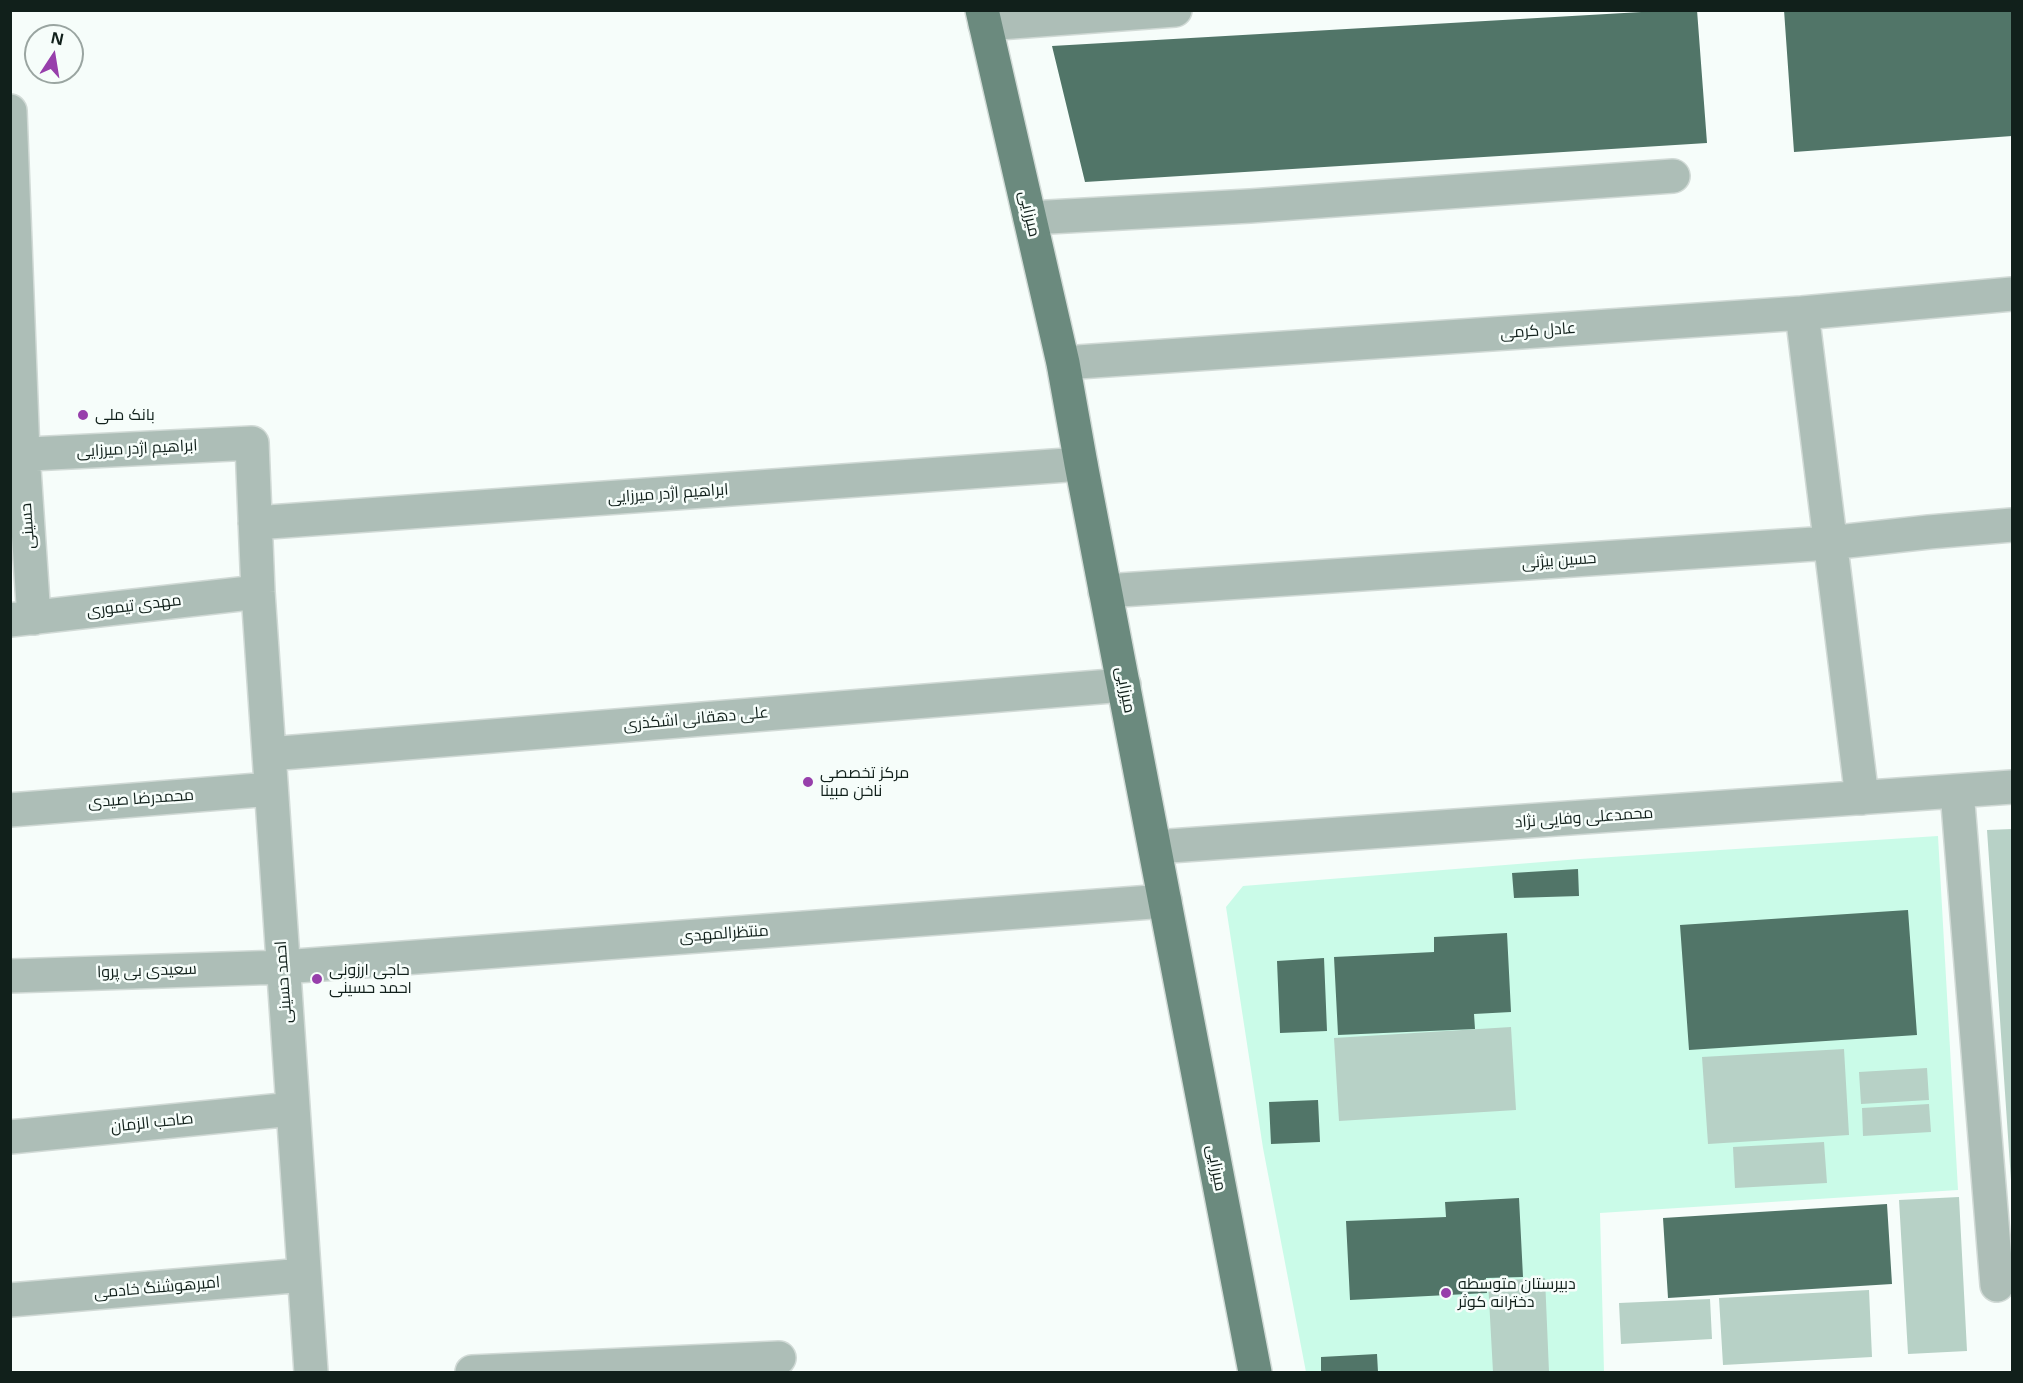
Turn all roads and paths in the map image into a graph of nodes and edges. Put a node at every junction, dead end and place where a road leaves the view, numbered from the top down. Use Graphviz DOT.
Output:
graph roads {
  1 [pos="1175,10"];
  2 [pos="984,17"];
  3 [pos="10,111"];
  4 [pos="1673,176"];
  5 [pos="1030,219"];
  6 [pos="13,269"];
  7 [pos="2013,294"];
  8 [pos="1802,314"];
  9 [pos="1063,363"];
  10 [pos="252,443"];
  11 [pos="17,455"];
  12 [pos="1081,464"];
  13 [pos="255,523"];
  14 [pos="2013,525"];
  15 [pos="1829,543"];
  16 [pos="1105,591"];
  17 [pos="258,592"];
  18 [pos="22,619"];
  19 [pos="1124,685"];
  20 [pos="269,754"];
  21 [pos="2013,787"];
  22 [pos="271,789"];
  23 [pos="1957,791"];
  24 [pos="1862,798"];
  25 [pos="10,810"];
  26 [pos="1155,848"];
  27 [pos="1165,901"];
  28 [pos="283,967"];
  29 [pos="10,976"];
  30 [pos="293,1109"];
  31 [pos="10,1137"];
  32 [pos="304,1275"];
  33 [pos="1997,1285"];
  34 [pos="10,1300"];
  35 [pos="779,1358"];
  36 [pos="311,1372"];
  37 [pos="472,1372"];
  38 [pos="1255,1372"];
  1 -- 2 [label="street"];
  2 -- 5 [label="main road, میرزایی"];
  3 -- 6 [label="street, حسینی"];
  4 -- 5 [label="street"];
  5 -- 9 [label="main road, میرزایی"];
  6 -- 11 [label="street, حسینی"];
  7 -- 8 [label="street, عادل کرمی"];
  8 -- 9 [label="street, عادل کرمی"];
  8 -- 15 [label="street"];
  9 -- 12 [label="main road, میرزایی"];
  10 -- 11 [label="street, ابراهیم اژدر میرزایی"];
  10 -- 13 [label="street, احمد حسینی"];
  11 -- 18 [label="street, حسینی"];
  12 -- 13 [label="street, ابراهیم اژدر میرزایی"];
  12 -- 16 [label="main road, میرزایی"];
  13 -- 17 [label="street, احمد حسینی"];
  14 -- 15 [label="street, حسین بیژنی"];
  15 -- 16 [label="street, حسین بیژنی"];
  15 -- 24 [label="street"];
  16 -- 19 [label="main road, میرزایی"];
  17 -- 18 [label="street, مهدی تیموری"];
  17 -- 20 [label="street, احمد حسینی"];
  19 -- 20 [label="street, علی دهقانی اشکذری"];
  19 -- 26 [label="main road, میرزایی"];
  20 -- 22 [label="street, احمد حسینی"];
  21 -- 23 [label="street, محمدعلی وفایی نژاد"];
  22 -- 25 [label="street, محمدرضا صیدی"];
  22 -- 28 [label="street, احمد حسینی"];
  23 -- 24 [label="street, محمدعلی وفایی نژاد"];
  23 -- 33 [label="street"];
  24 -- 26 [label="street, محمدعلی وفایی نژاد"];
  26 -- 27 [label="main road, میرزایی"];
  27 -- 28 [label="street, منتظرالمهدی"];
  27 -- 38 [label="main road, میرزایی"];
  28 -- 29 [label="street, سعیدی بی پروا"];
  28 -- 30 [label="street, احمد حسینی"];
  30 -- 31 [label="street, صاحب الزمان"];
  30 -- 32 [label="street, احمد حسینی"];
  32 -- 34 [label="street, امیرهوشنگ خادمی"];
  32 -- 36 [label="street, احمد حسینی"];
  35 -- 37 [label="street"];
}
